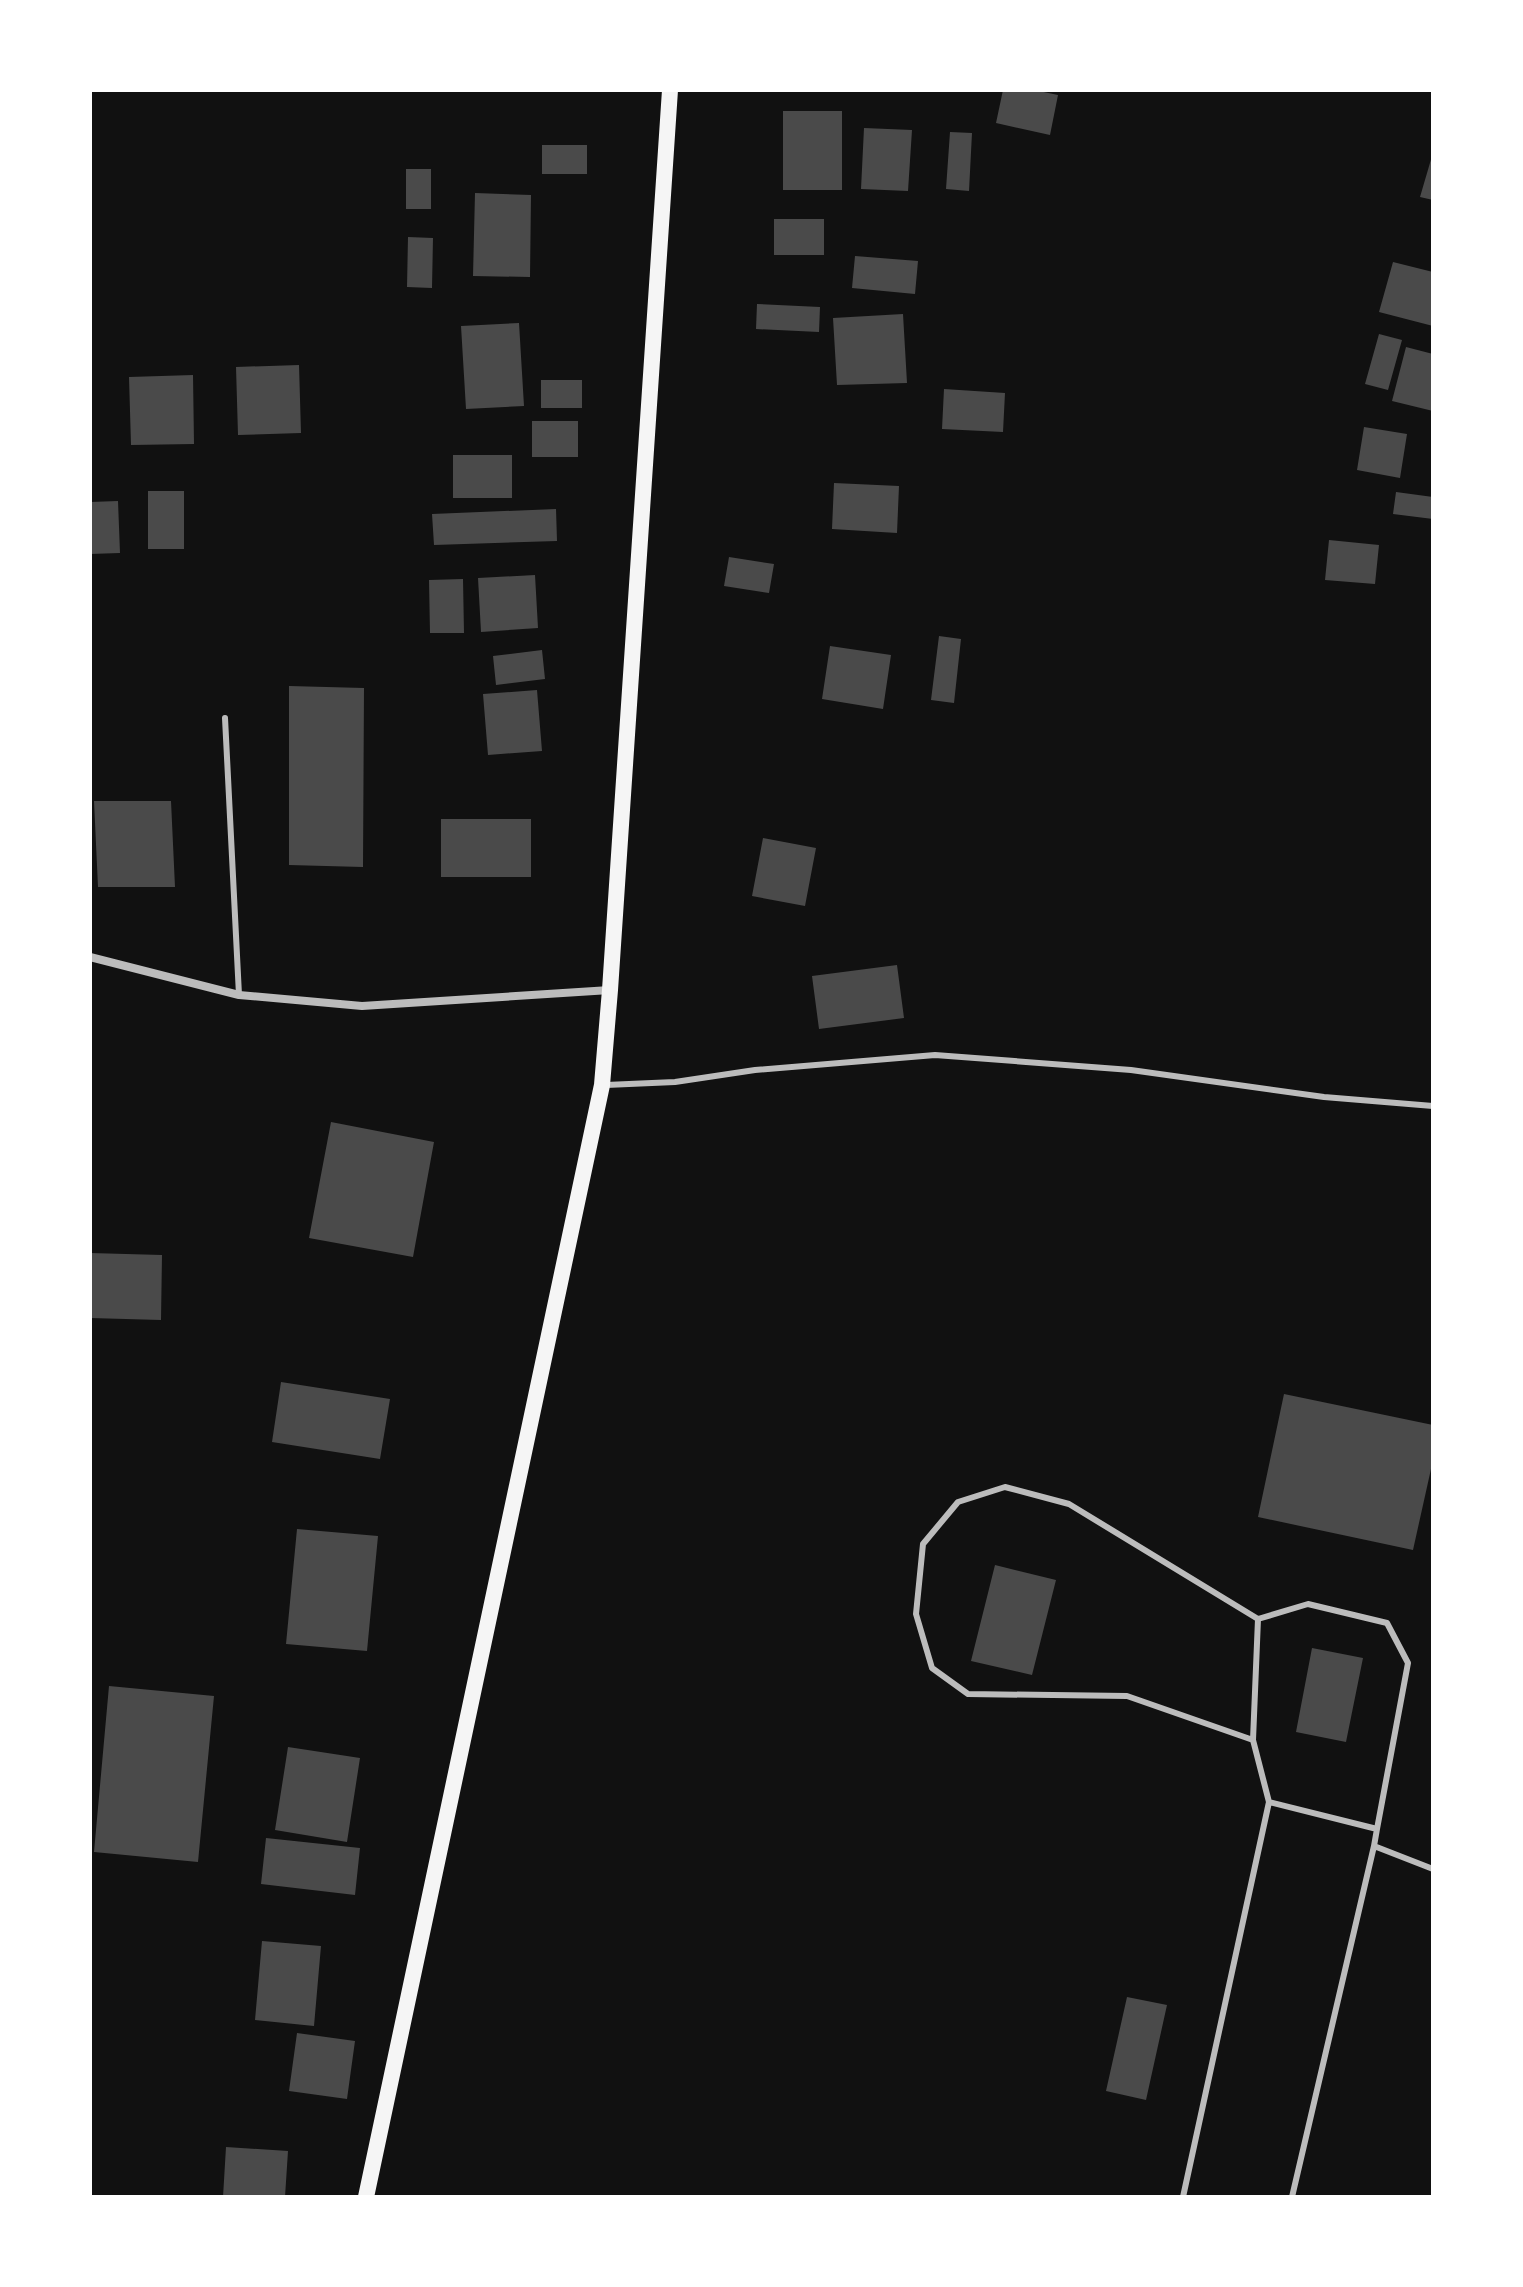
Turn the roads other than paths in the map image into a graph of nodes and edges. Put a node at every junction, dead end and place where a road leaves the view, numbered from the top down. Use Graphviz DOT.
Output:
graph roads {
  1 [pos="670,90"];
  2 [pos="225,718"];
  3 [pos="90,957"];
  4 [pos="610,990"];
  5 [pos="239,995"];
  6 [pos="602,1085"];
  7 [pos="1433,1106"];
  8 [pos="1258,1619"];
  9 [pos="1253,1740"];
  10 [pos="1269,1802"];
  11 [pos="1377,1829"];
  12 [pos="1374,1846"];
  13 [pos="1433,1869"];
  14 [pos="366,2197"];
  15 [pos="1183,2197"];
  16 [pos="1292,2197"];
  1 -- 4 [label="main road"];
  2 -- 5 [label="lane"];
  3 -- 5 [label="street"];
  4 -- 5 [label="street"];
  4 -- 6 [label="main road"];
  6 -- 7 [label="lane"];
  6 -- 14 [label="main road"];
  8 -- 9 [label="lane"];
  8 -- 9 [label="lane"];
  8 -- 11 [label="lane"];
  9 -- 10 [label="lane"];
  10 -- 11 [label="lane"];
  10 -- 15 [label="lane"];
  11 -- 12 [label="lane"];
  12 -- 13 [label="lane"];
  12 -- 16 [label="lane"];
}
